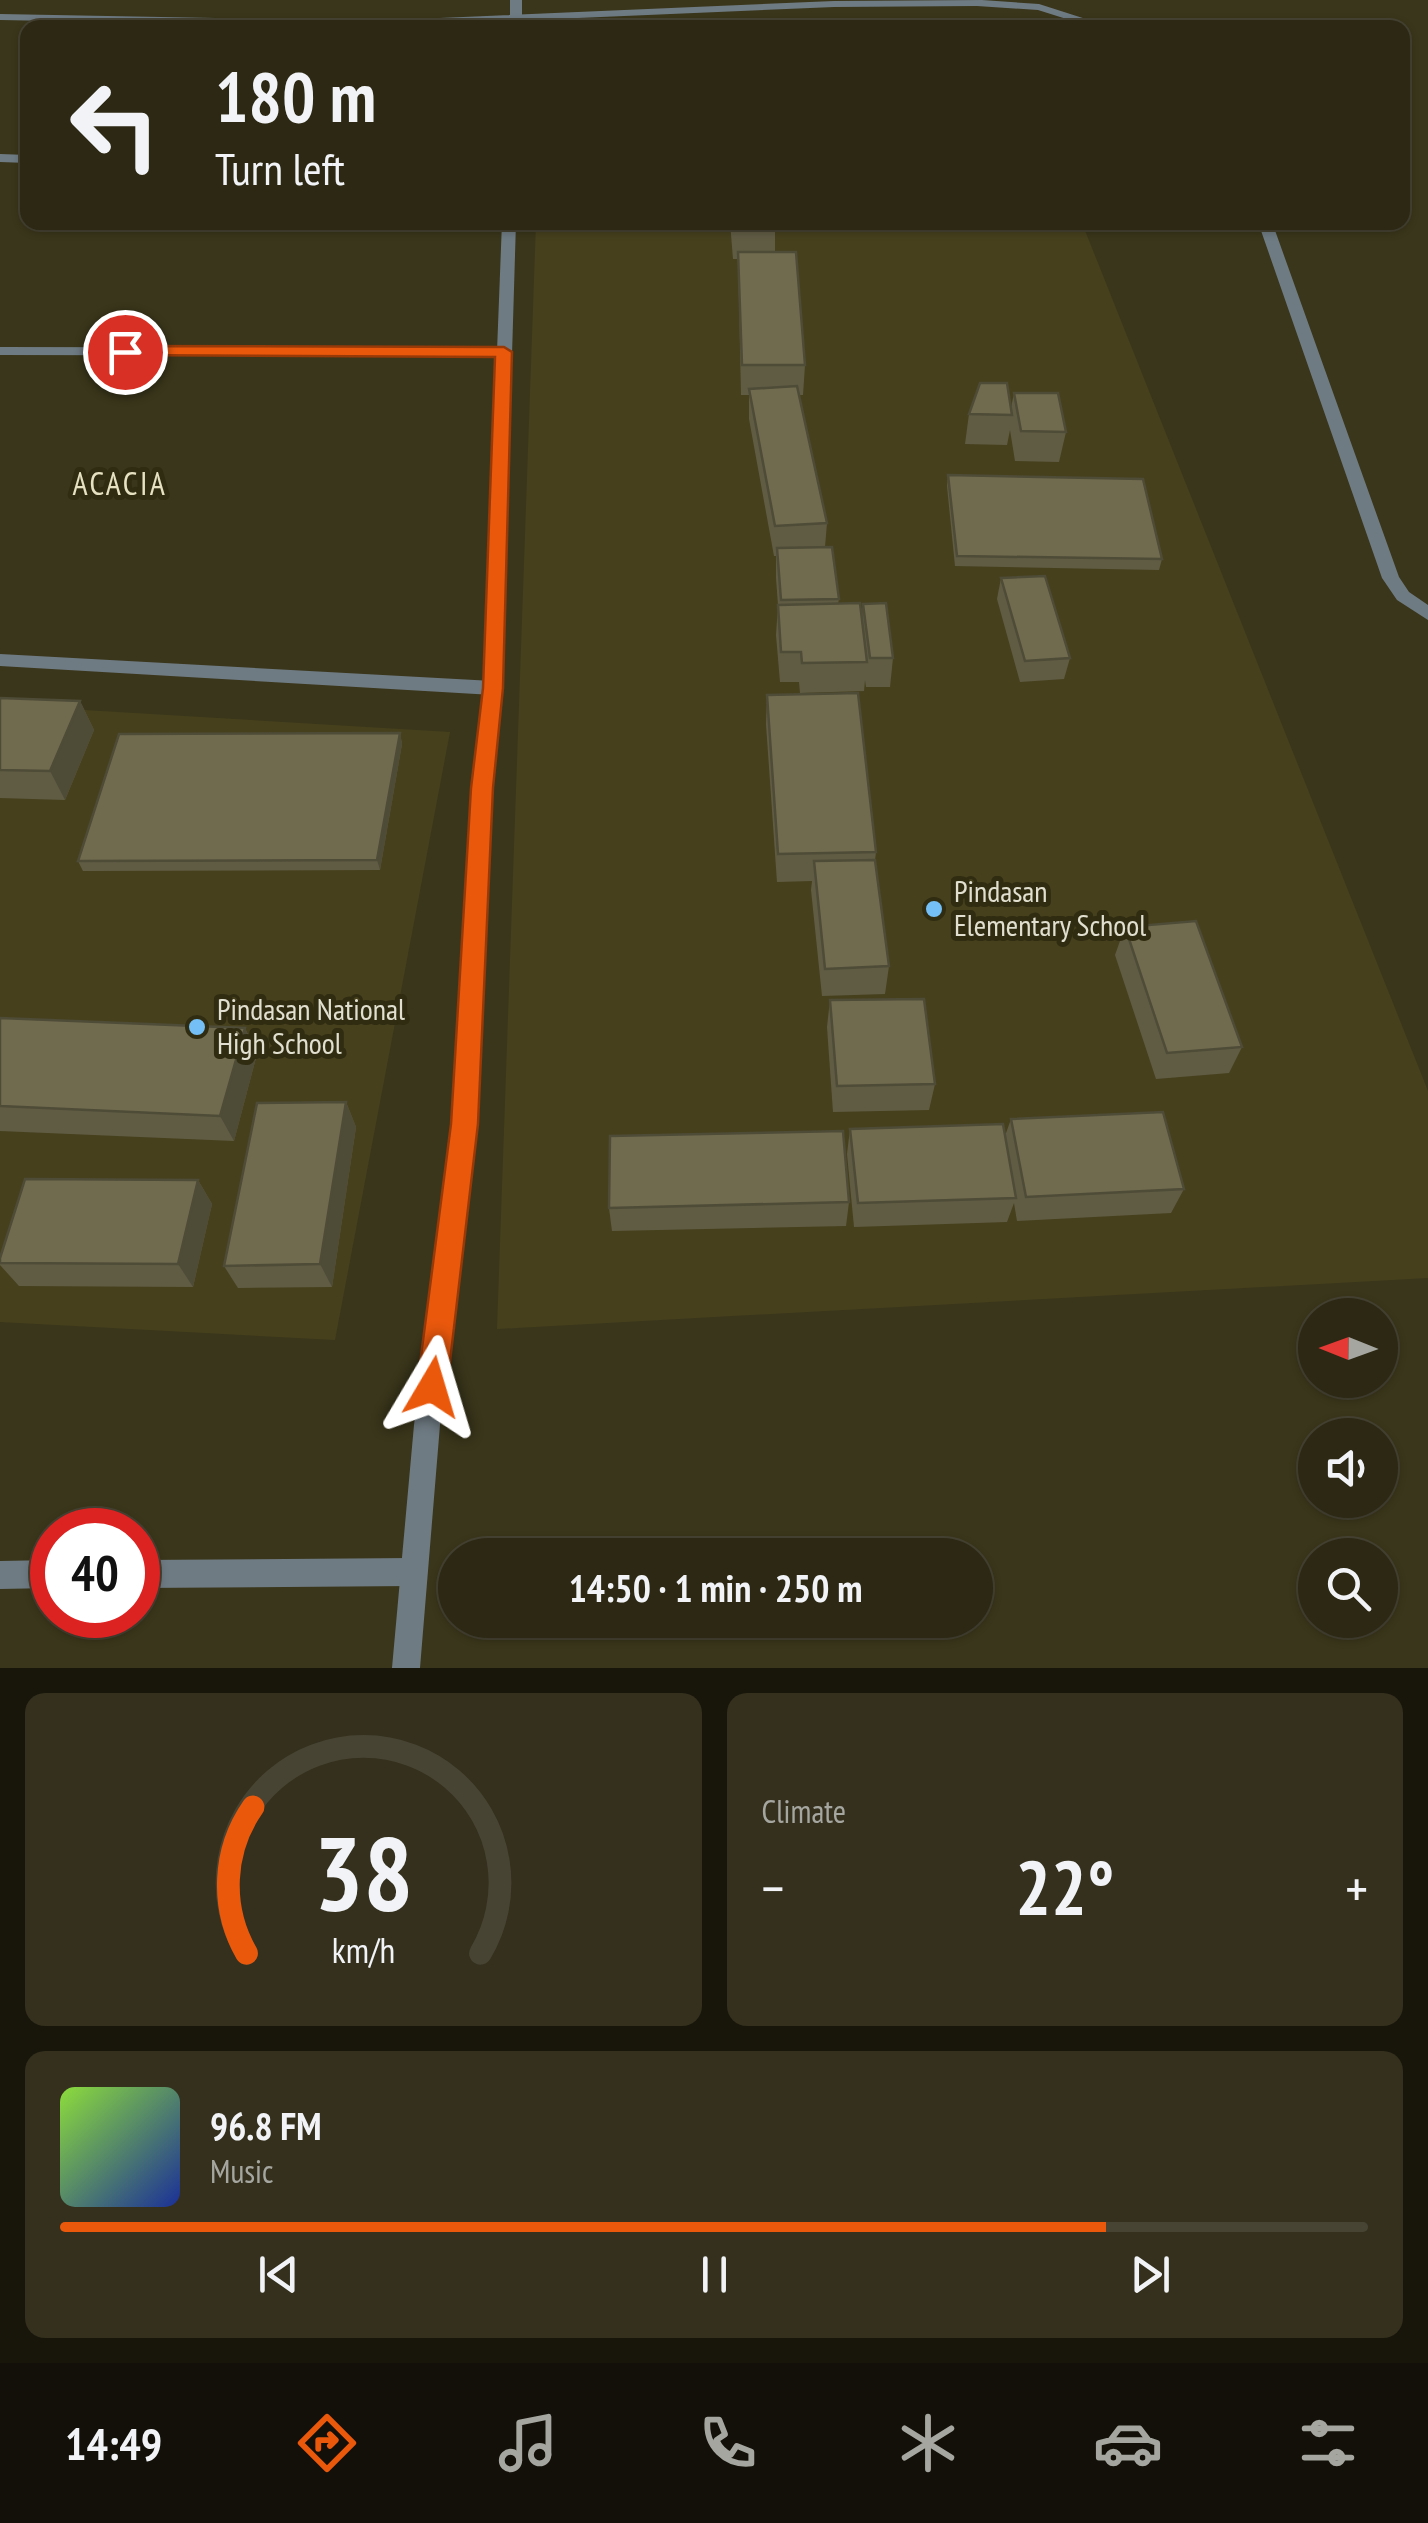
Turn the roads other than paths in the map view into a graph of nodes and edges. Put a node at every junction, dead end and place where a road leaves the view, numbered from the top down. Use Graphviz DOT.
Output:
graph roads {
  1 [pos="834,2"];
  2 [pos="0,17"];
  3 [pos="159,20"];
  4 [pos="561,20"];
  5 [pos="1082,20"];
  6 [pos="510,230"];
  7 [pos="1267,230"];
  8 [pos="0,351"];
  9 [pos="504,352"];
  10 [pos="1428,614"];
  11 [pos="0,660"];
  12 [pos="493,688"];
  13 [pos="412,1572"];
  14 [pos="0,1574"];
  15 [pos="30,1574"];
  16 [pos="160,1574"];
  17 [pos="406,1668"];
  1 -- 4 [label="street"];
  1 -- 5 [label="street"];
  2 -- 3 [label="street"];
  6 -- 9 [label="street"];
  7 -- 10 [label="street"];
  8 -- 9 [label="street"];
  9 -- 12 [label="street"];
  11 -- 12 [label="street"];
  12 -- 13 [label="street"];
  13 -- 16 [label="street"];
  13 -- 17 [label="street"];
  14 -- 15 [label="street"];
}
